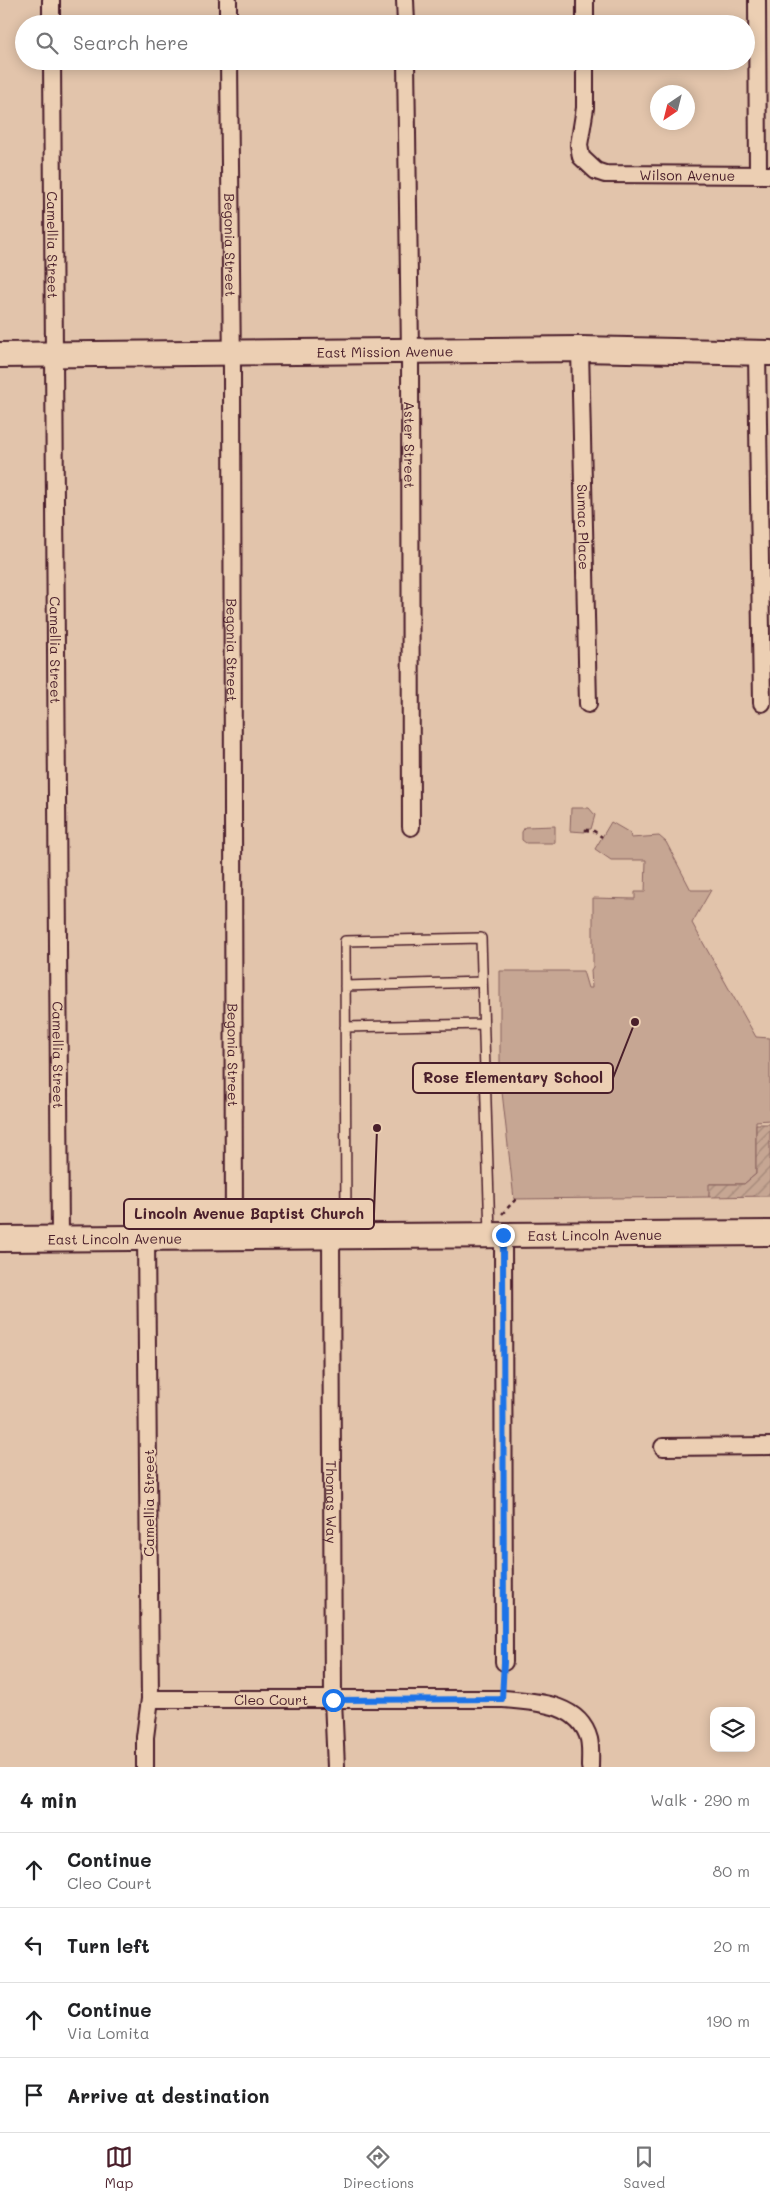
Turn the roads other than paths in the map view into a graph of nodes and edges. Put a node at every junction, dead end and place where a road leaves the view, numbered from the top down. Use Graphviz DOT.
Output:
graph roads {
  1 [pos="51,0"];
  2 [pos="228,0"];
  3 [pos="405,0"];
  4 [pos="585,0"];
  5 [pos="757,0"];
  6 [pos="51,15"];
  7 [pos="228,15"];
  8 [pos="406,15"];
  9 [pos="585,15"];
  10 [pos="52,70"];
  11 [pos="229,70"];
  12 [pos="406,70"];
  13 [pos="585,70"];
  14 [pos="764,175"];
  15 [pos="580,349"];
  16 [pos="232,352"];
  17 [pos="410,352"];
  18 [pos="764,353"];
  19 [pos="55,354"];
  20 [pos="0,355"];
  21 [pos="762,703"];
  22 [pos="588,704"];
  23 [pos="412,827"];
  24 [pos="482,982"];
  25 [pos="345,986"];
  26 [pos="484,1024"];
  27 [pos="346,1027"];
  28 [pos="498,1228"];
  29 [pos="770,1234"];
  30 [pos="338,1236"];
  31 [pos="60,1238"];
  32 [pos="146,1238"];
  33 [pos="234,1238"];
  34 [pos="0,1239"];
  35 [pos="770,1446"];
  36 [pos="663,1447"];
  37 [pos="504,1662"];
  38 [pos="150,1699"];
  39 [pos="333,1700"];
  40 [pos="145,1767"];
  41 [pos="336,1767"];
  42 [pos="590,1767"];
  1 -- 6 [label="street"];
  2 -- 7 [label="street"];
  3 -- 8 [label="street"];
  4 -- 9 [label="street"];
  5 -- 14 [label="street"];
  10 -- 19 [label="street, Camellia Street"];
  11 -- 16 [label="street, Begonia Street"];
  12 -- 17 [label="street, Aster Street"];
  13 -- 14 [label="street, Wilson Avenue"];
  15 -- 17 [label="main road, East Mission Avenue"];
  15 -- 18 [label="main road, East Mission Avenue"];
  15 -- 22 [label="street, Sumac Place"];
  16 -- 17 [label="main road, East Mission Avenue"];
  16 -- 19 [label="main road, East Mission Avenue"];
  16 -- 33 [label="street, Begonia Street"];
  17 -- 23 [label="street, Aster Street"];
  18 -- 21 [label="street"];
  19 -- 20 [label="main road, East Mission Avenue"];
  19 -- 31 [label="street, Camellia Street"];
  24 -- 25 [label="lane"];
  24 -- 25 [label="lane"];
  24 -- 26 [label="lane"];
  25 -- 27 [label="lane"];
  26 -- 27 [label="lane"];
  26 -- 28 [label="lane"];
  27 -- 30 [label="lane"];
  28 -- 29 [label="main road, East Lincoln Avenue"];
  28 -- 30 [label="main road, East Lincoln Avenue"];
  28 -- 37 [label="street"];
  30 -- 33 [label="main road, East Lincoln Avenue"];
  30 -- 39 [label="street, Thomas Way"];
  31 -- 32 [label="main road, East Lincoln Avenue"];
  31 -- 34 [label="main road, East Lincoln Avenue"];
  32 -- 33 [label="main road, East Lincoln Avenue"];
  32 -- 38 [label="street, Camellia Street"];
  35 -- 36 [label="street"];
  38 -- 39 [label="street, Cleo Court"];
  38 -- 40 [label="street, Camellia Street"];
  39 -- 41 [label="street, Thomas Way"];
  39 -- 42 [label="street, Cleo Court"];
}
